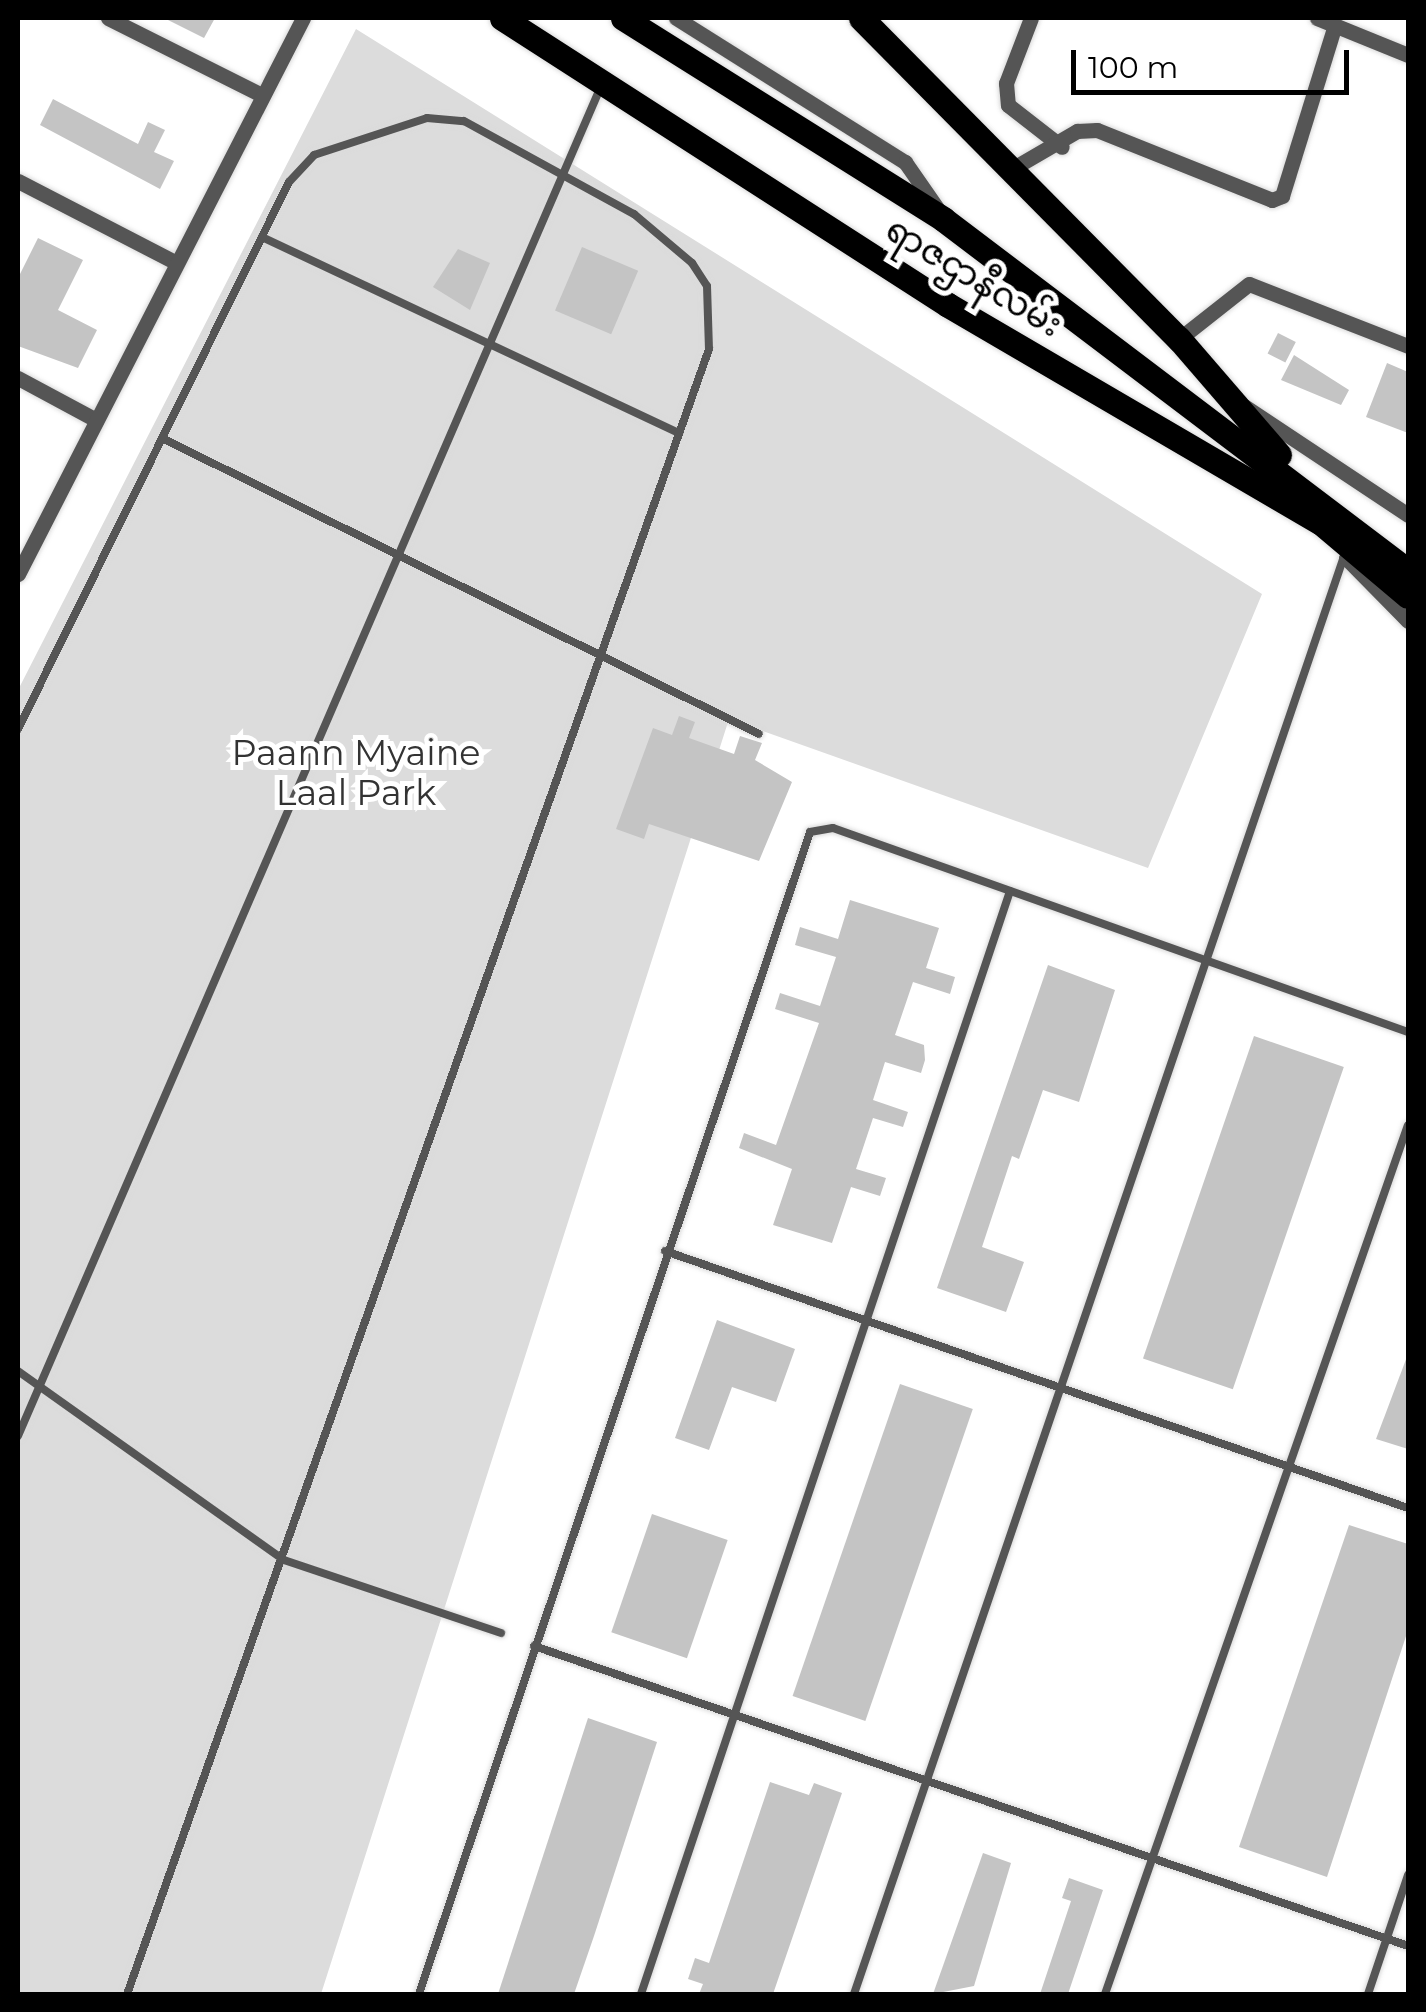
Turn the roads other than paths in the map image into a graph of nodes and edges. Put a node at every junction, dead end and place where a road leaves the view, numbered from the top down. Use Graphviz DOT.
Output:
graph roads {
  1 [pos="108,18"];
  2 [pos="303,18"];
  3 [pos="502,18"];
  4 [pos="623,18"];
  5 [pos="676,18"];
  6 [pos="861,18"];
  7 [pos="1032,18"];
  8 [pos="1317,18"];
  9 [pos="1334,25"];
  10 [pos="1408,55"];
  11 [pos="602,83"];
  12 [pos="262,94"];
  13 [pos="1062,148"];
  14 [pos="1010,170"];
  15 [pos="565,171"];
  16 [pos="18,181"];
  17 [pos="943,218"];
  18 [pos="262,237"];
  19 [pos="173,261"];
  20 [pos="1179,339"];
  21 [pos="490,343"];
  22 [pos="1408,346"];
  23 [pos="18,378"];
  24 [pos="1236,402"];
  25 [pos="96,420"];
  26 [pos="679,433"];
  27 [pos="162,438"];
  28 [pos="1302,483"];
  29 [pos="1408,514"];
  30 [pos="1320,522"];
  31 [pos="400,553"];
  32 [pos="1344,556"];
  33 [pos="1408,570"];
  34 [pos="18,574"];
  35 [pos="1408,596"];
  36 [pos="1408,621"];
  37 [pos="601,654"];
  38 [pos="18,729"];
  39 [pos="759,734"];
  40 [pos="1010,891"];
  41 [pos="1203,955"];
  42 [pos="1408,1032"];
  43 [pos="1408,1124"];
  44 [pos="666,1251"];
  45 [pos="870,1322"];
  46 [pos="18,1371"];
  47 [pos="39,1387"];
  48 [pos="1058,1387"];
  49 [pos="18,1436"];
  50 [pos="1289,1467"];
  51 [pos="1408,1508"];
  52 [pos="284,1560"];
  53 [pos="501,1633"];
  54 [pos="534,1646"];
  55 [pos="740,1717"];
  56 [pos="926,1781"];
  57 [pos="1152,1859"];
  58 [pos="1408,1875"];
  59 [pos="1388,1939"];
  60 [pos="1408,1946"];
  61 [pos="127,1994"];
  62 [pos="419,1994"];
  63 [pos="641,1994"];
  64 [pos="854,1994"];
  65 [pos="1106,1994"];
  66 [pos="1368,1994"];
  1 -- 12 [label="street"];
  2 -- 12 [label="street"];
  3 -- 11 [label="main road, ရာဇဌာနီလမ်း"];
  4 -- 17 [label="main road, ရာဇဌာနီလမ်း"];
  5 -- 17 [label="street"];
  6 -- 14 [label="main road"];
  7 -- 13 [label="street"];
  8 -- 9 [label="street"];
  9 -- 10 [label="street"];
  9 -- 13 [label="street"];
  11 -- 15 [label="lane"];
  11 -- 30 [label="main road, ရာဇဌာနီလမ်း"];
  12 -- 19 [label="street"];
  13 -- 14 [label="street"];
  14 -- 20 [label="main road"];
  15 -- 18 [label="lane"];
  15 -- 21 [label="lane"];
  15 -- 26 [label="lane"];
  16 -- 19 [label="street"];
  17 -- 28 [label="main road, ရာဇဌာနီလမ်း"];
  18 -- 21 [label="lane"];
  18 -- 27 [label="lane"];
  19 -- 25 [label="street"];
  20 -- 22 [label="street"];
  20 -- 24 [label="main road"];
  21 -- 26 [label="lane"];
  21 -- 31 [label="lane"];
  23 -- 25 [label="street"];
  24 -- 28 [label="main road"];
  24 -- 29 [label="street"];
  25 -- 34 [label="street"];
  26 -- 37 [label="lane"];
  27 -- 31 [label="lane"];
  27 -- 38 [label="lane"];
  28 -- 30 [label="main road"];
  28 -- 33 [label="main road, ရာဇဌာနီလမ်း"];
  30 -- 32 [label="street"];
  30 -- 35 [label="main road, ရာဇဌာနီလမ်း"];
  31 -- 37 [label="lane"];
  31 -- 47 [label="lane"];
  32 -- 36 [label="street"];
  32 -- 41 [label="lane"];
  37 -- 39 [label="lane"];
  37 -- 52 [label="lane"];
  40 -- 41 [label="lane"];
  40 -- 44 [label="lane"];
  40 -- 45 [label="lane"];
  41 -- 42 [label="lane"];
  41 -- 48 [label="lane"];
  43 -- 50 [label="lane"];
  44 -- 45 [label="lane"];
  44 -- 54 [label="lane"];
  45 -- 48 [label="lane"];
  45 -- 55 [label="lane"];
  46 -- 47 [label="lane"];
  47 -- 49 [label="lane"];
  47 -- 52 [label="lane"];
  48 -- 50 [label="lane"];
  48 -- 56 [label="lane"];
  50 -- 51 [label="lane"];
  50 -- 57 [label="lane"];
  52 -- 53 [label="lane"];
  52 -- 61 [label="lane"];
  54 -- 55 [label="lane"];
  54 -- 62 [label="lane"];
  55 -- 56 [label="lane"];
  55 -- 63 [label="lane"];
  56 -- 57 [label="lane"];
  56 -- 64 [label="lane"];
  57 -- 59 [label="lane"];
  57 -- 65 [label="lane"];
  58 -- 59 [label="lane"];
  59 -- 60 [label="lane"];
  59 -- 66 [label="lane"];
}
